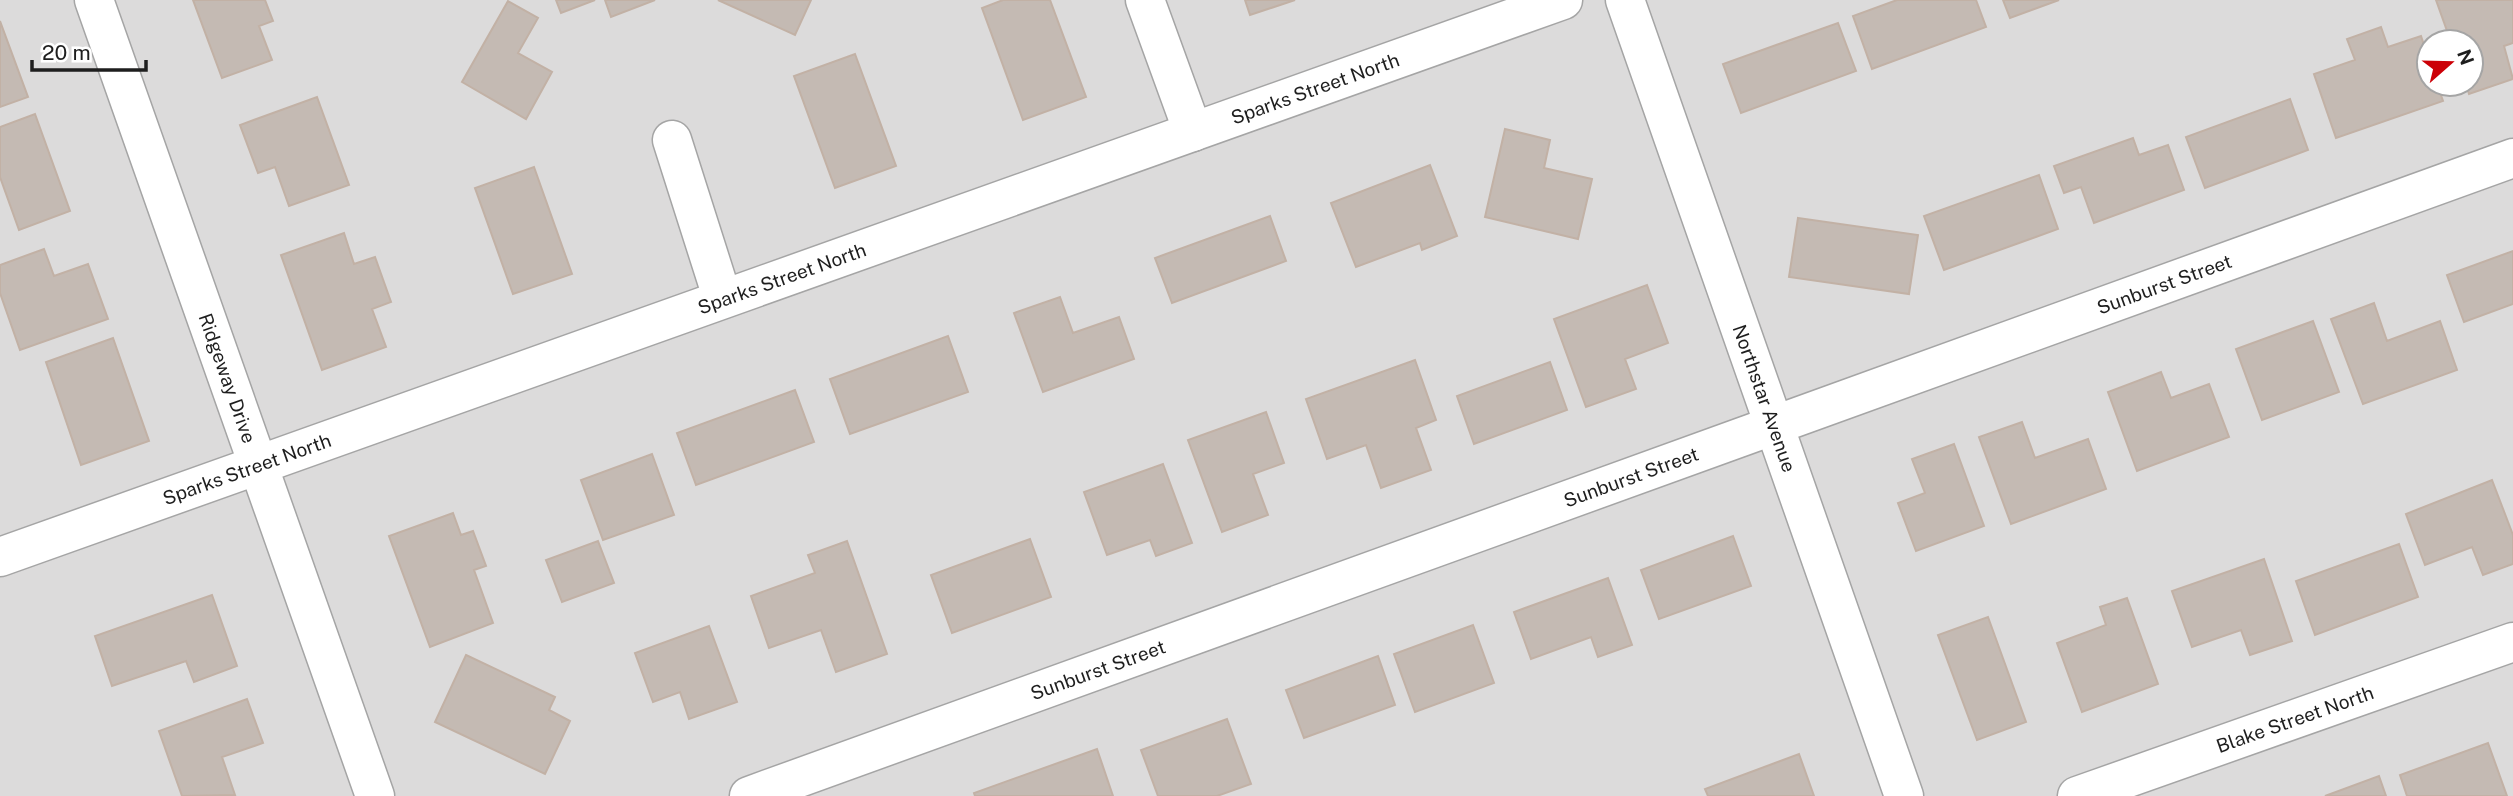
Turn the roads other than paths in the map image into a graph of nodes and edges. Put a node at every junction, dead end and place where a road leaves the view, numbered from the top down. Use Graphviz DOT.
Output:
graph roads {
  1 [pos="94,0"];
  2 [pos="1145,0"];
  3 [pos="1563,0"];
  4 [pos="1626,0"];
  5 [pos="1193,132"];
  6 [pos="672,140"];
  7 [pos="2513,158"];
  8 [pos="722,298"];
  9 [pos="1773,424"];
  10 [pos="259,467"];
  11 [pos="0,557"];
  12 [pos="2513,642"];
  13 [pos="375,796"];
  14 [pos="749,796"];
  15 [pos="1904,796"];
  16 [pos="2077,796"];
  1 -- 10 [label="street, Ridgeway Drive"];
  2 -- 5 [label="street"];
  3 -- 5 [label="street, Sparks Street North"];
  4 -- 9 [label="street, Northstar Avenue"];
  5 -- 8 [label="street, Sparks Street North"];
  6 -- 8 [label="street"];
  7 -- 9 [label="street, Sunburst Street"];
  8 -- 10 [label="street, Sparks Street North"];
  9 -- 14 [label="street, Sunburst Street"];
  9 -- 15 [label="street, Northstar Avenue"];
  10 -- 11 [label="street, Sparks Street North"];
  10 -- 13 [label="street, Ridgeway Drive"];
  12 -- 16 [label="street, Blake Street North"];
}
